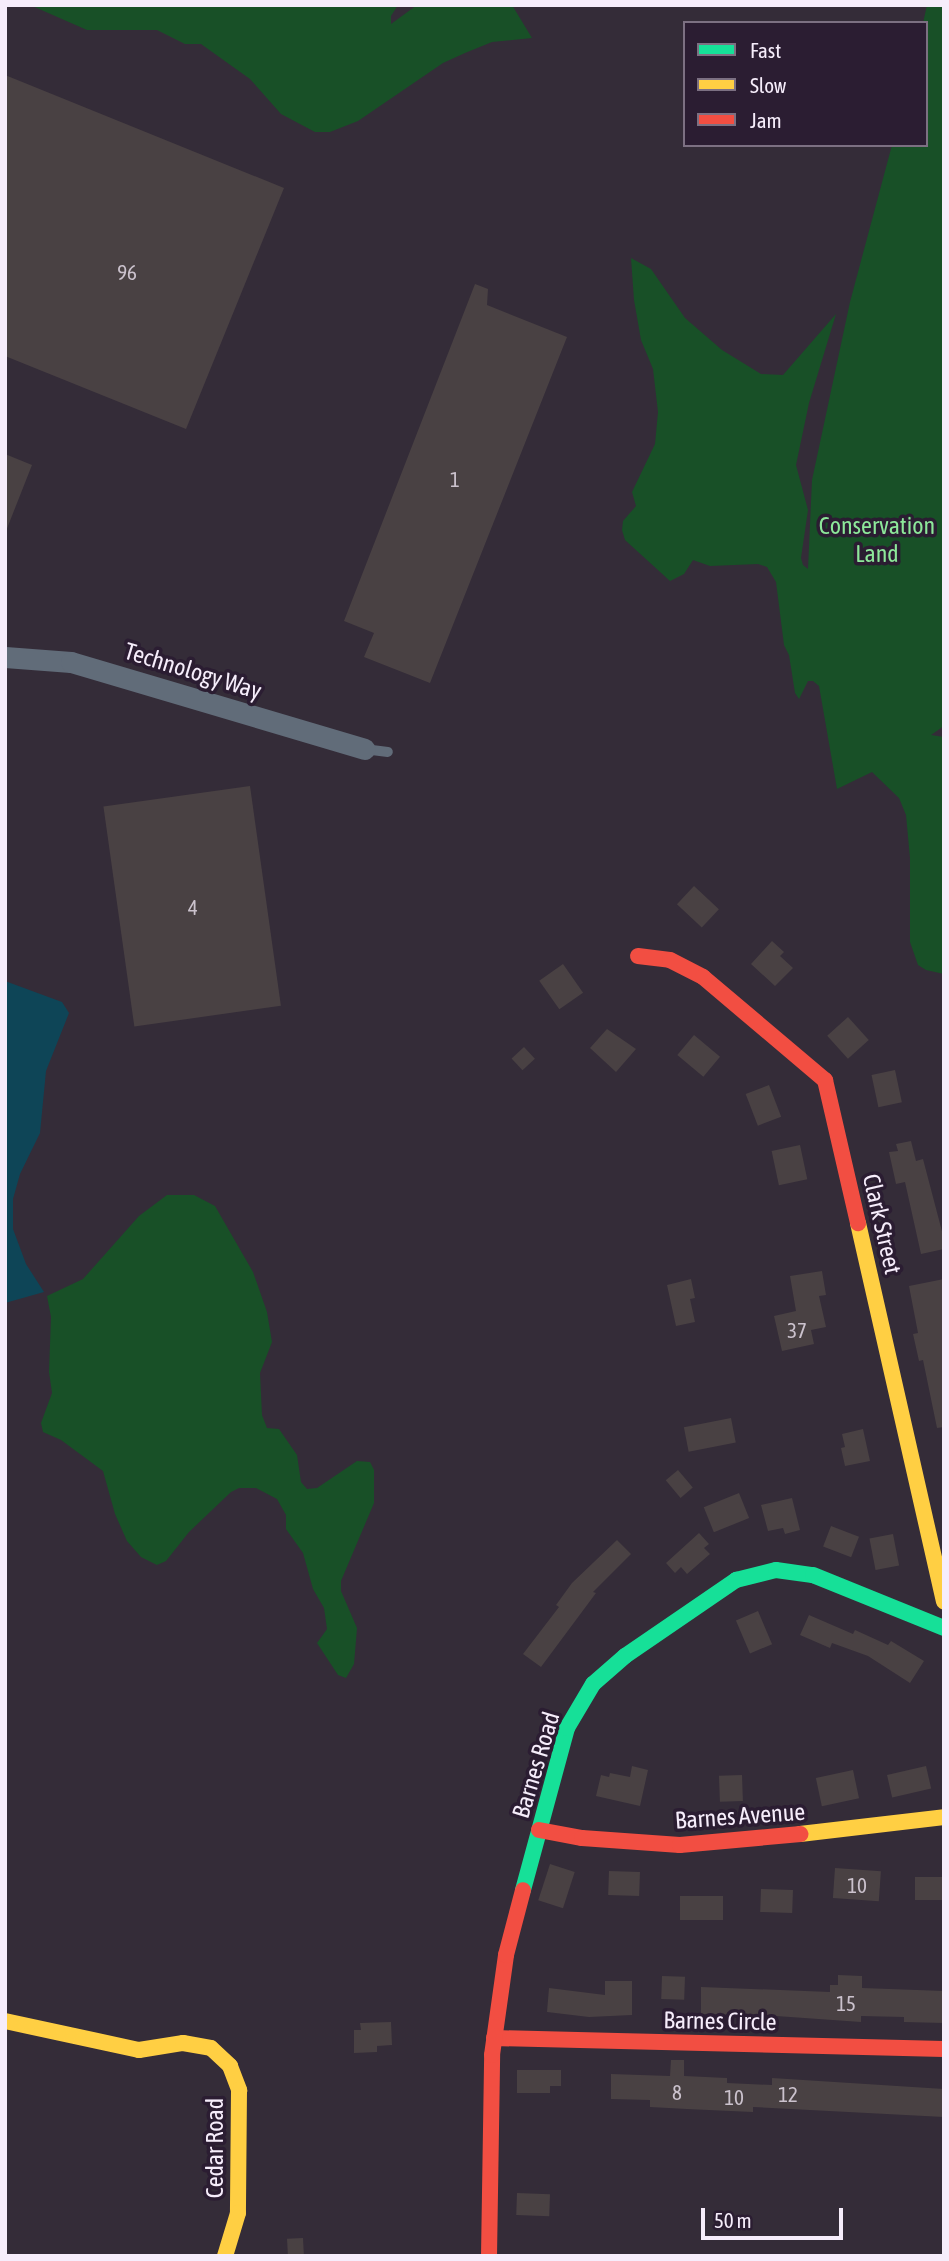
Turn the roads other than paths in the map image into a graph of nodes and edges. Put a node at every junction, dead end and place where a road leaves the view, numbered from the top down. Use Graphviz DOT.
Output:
graph roads {
  1 [pos="5,657"];
  2 [pos="364,749"];
  3 [pos="388,752"];
  4 [pos="638,957"];
  5 [pos="944,1601"];
  6 [pos="944,1628"];
  7 [pos="944,1817"];
  8 [pos="539,1830"];
  9 [pos="5,2021"];
  10 [pos="494,2038"];
  11 [pos="944,2049"];
  12 [pos="225,2256"];
  13 [pos="489,2256"];
  1 -- 2 [label="street, Technology Way"];
  2 -- 3 [label="lane"];
  4 -- 5 [label="street, Clark Street"];
  6 -- 8 [label="street, Barnes Road"];
  7 -- 8 [label="street, Barnes Avenue"];
  8 -- 10 [label="street, Barnes Road"];
  9 -- 12 [label="street, Cedar Road"];
  10 -- 11 [label="street, Barnes Circle"];
  10 -- 13 [label="street, Barnes Road"];
}
